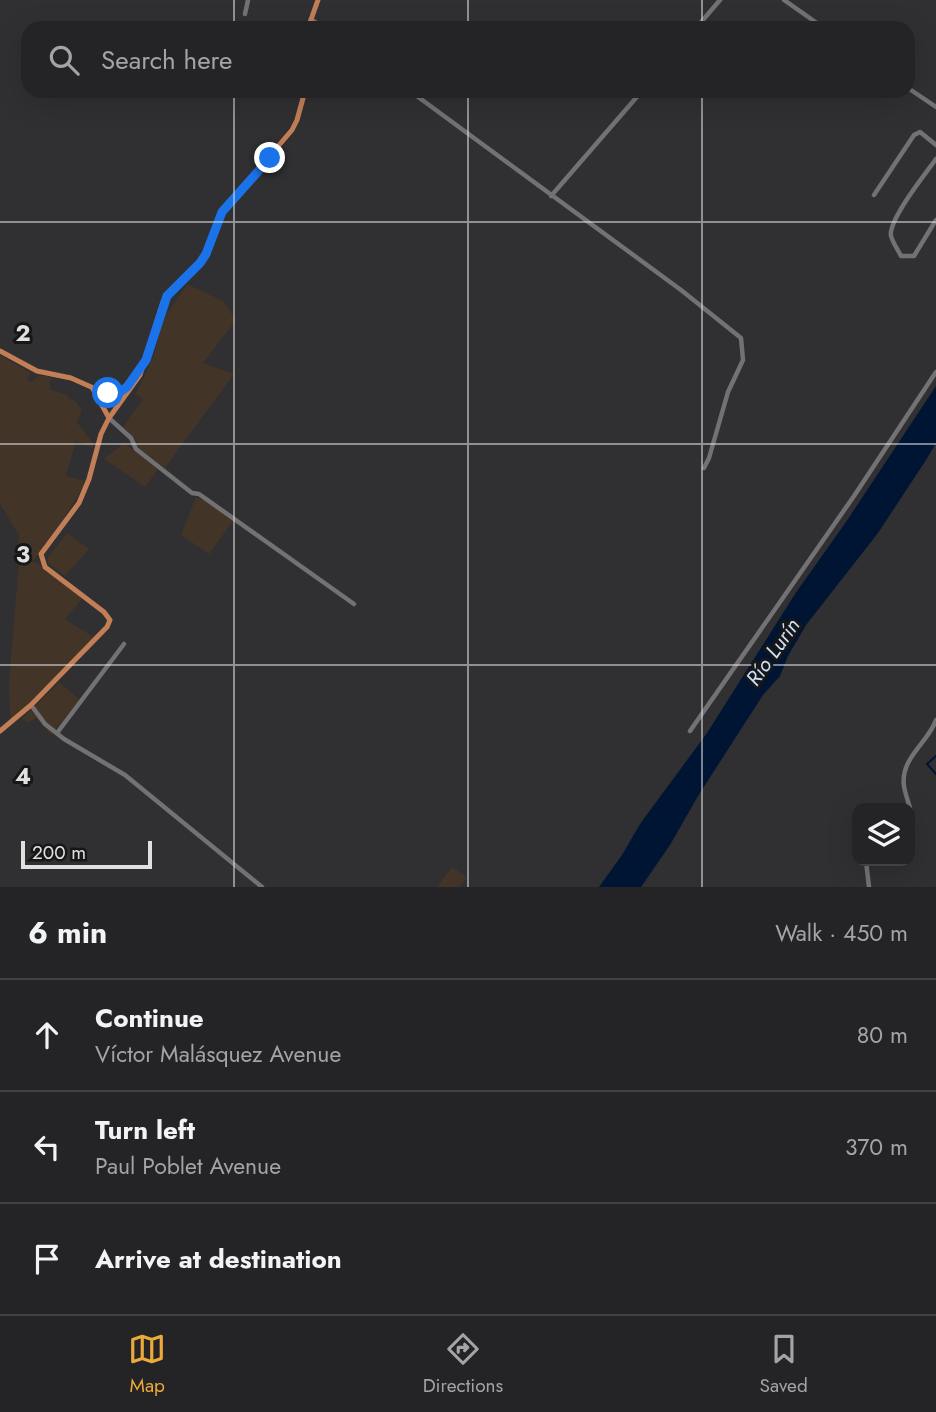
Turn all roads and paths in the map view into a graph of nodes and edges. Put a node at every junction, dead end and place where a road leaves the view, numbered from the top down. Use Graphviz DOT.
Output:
graph roads {
  1 [pos="248,0"];
  2 [pos="318,0"];
  3 [pos="720,0"];
  4 [pos="784,0"];
  5 [pos="245,14"];
  6 [pos="310,19"];
  7 [pos="313,21"];
  8 [pos="702,21"];
  9 [pos="814,21"];
  10 [pos="915,93"];
  11 [pos="303,98"];
  12 [pos="419,98"];
  13 [pos="636,98"];
  14 [pos="936,107"];
  15 [pos="936,145"];
  16 [pos="936,159"];
  17 [pos="874,195"];
  18 [pos="551,196"];
  19 [pos="936,220"];
  20 [pos="0,351"];
  21 [pos="146,360"];
  22 [pos="936,372"];
  23 [pos="93,388"];
  24 [pos="109,418"];
  25 [pos="704,468"];
  26 [pos="354,604"];
  27 [pos="124,644"];
  28 [pos="31,705"];
  29 [pos="936,720"];
  30 [pos="0,731"];
  31 [pos="690,731"];
  32 [pos="57,733"];
  33 [pos="908,803"];
  34 [pos="867,866"];
  35 [pos="262,887"];
  36 [pos="869,887"];
  1 -- 5 [label="street"];
  2 -- 6 [label="main road"];
  3 -- 8 [label="street"];
  4 -- 9 [label="street"];
  6 -- 7 [label="street"];
  10 -- 14 [label="street"];
  11 -- 21 [label="main road"];
  12 -- 18 [label="street"];
  13 -- 18 [label="street"];
  15 -- 17 [label="street"];
  16 -- 19 [label="street"];
  18 -- 25 [label="street"];
  20 -- 23 [label="main road"];
  21 -- 23 [label="main road"];
  21 -- 24 [label="main road"];
  22 -- 31 [label="street"];
  23 -- 24 [label="main road"];
  24 -- 26 [label="street"];
  24 -- 28 [label="main road"];
  27 -- 32 [label="street"];
  28 -- 30 [label="main road"];
  28 -- 32 [label="street"];
  29 -- 33 [label="street"];
  32 -- 35 [label="street"];
  34 -- 36 [label="street"];
}
